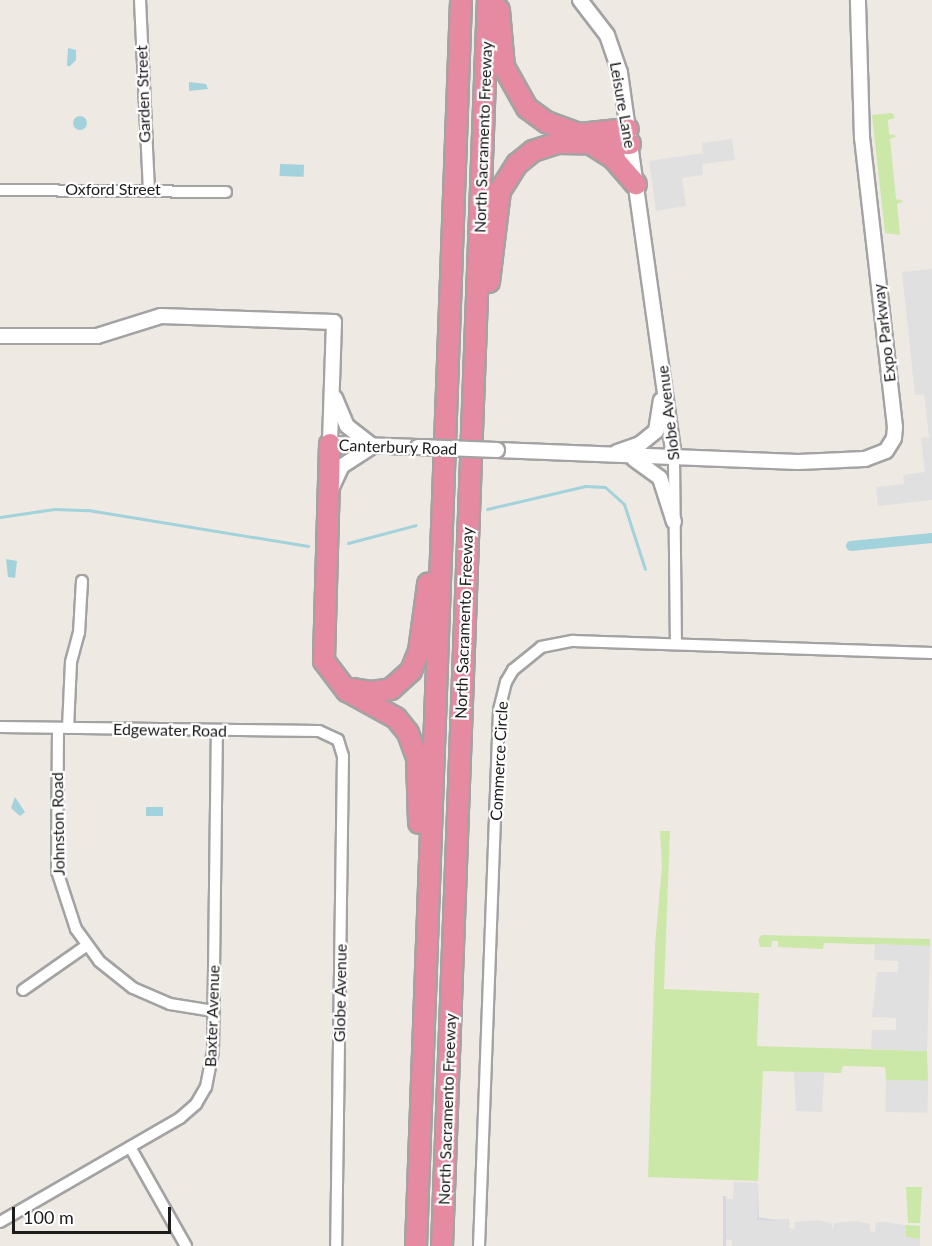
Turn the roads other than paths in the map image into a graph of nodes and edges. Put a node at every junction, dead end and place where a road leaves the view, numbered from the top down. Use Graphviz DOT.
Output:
graph roads {
  1 [pos="140,0"];
  2 [pos="461,0"];
  3 [pos="488,0"];
  4 [pos="499,0"];
  5 [pos="580,0"];
  6 [pos="858,0"];
  7 [pos="629,137"];
  8 [pos="588,144"];
  9 [pos="636,184"];
  10 [pos="149,188"];
  11 [pos="0,190"];
  12 [pos="226,192"];
  13 [pos="0,336"];
  14 [pos="664,380"];
  15 [pos="332,383"];
  16 [pos="471,419"];
  17 [pos="330,444"];
  18 [pos="373,446"];
  19 [pos="601,455"];
  20 [pos="629,457"];
  21 [pos="674,458"];
  22 [pos="443,483"];
  23 [pos="327,504"];
  24 [pos="674,522"];
  25 [pos="82,581"];
  26 [pos="676,644"];
  27 [pos="932,653"];
  28 [pos="340,685"];
  29 [pos="0,727"];
  30 [pos="63,728"];
  31 [pos="218,730"];
  32 [pos="338,740"];
  33 [pos="86,946"];
  34 [pos="23,990"];
  35 [pos="425,1003"];
  36 [pos="213,1011"];
  37 [pos="130,1147"];
  38 [pos="0,1222"];
  39 [pos="186,1246"];
  40 [pos="336,1246"];
  41 [pos="416,1246"];
  42 [pos="442,1246"];
  43 [pos="479,1246"];
  1 -- 10 [label="street, Garden Street"];
  2 -- 22 [label="highway, North Sacramento Freeway"];
  3 -- 16 [label="highway, North Sacramento Freeway"];
  4 -- 7 [label="highway"];
  5 -- 7 [label="street, Leisure Lane"];
  6 -- 21 [label="street, Expo Parkway"];
  7 -- 8 [label="highway"];
  7 -- 9 [label="street, Leisure Lane"];
  8 -- 9 [label="highway"];
  8 -- 16 [label="highway"];
  9 -- 14 [label="street, Slobe Avenue"];
  10 -- 11 [label="street, Oxford Street"];
  10 -- 12 [label="street, Oxford Street"];
  13 -- 15 [label="street, Canterbury Road"];
  14 -- 19 [label="street"];
  14 -- 21 [label="street, Slobe Avenue"];
  15 -- 17 [label="street, Canterbury Road"];
  15 -- 18 [label="street"];
  16 -- 42 [label="highway, North Sacramento Freeway"];
  17 -- 18 [label="street, Canterbury Road"];
  17 -- 23 [label="highway"];
  18 -- 19 [label="street, Canterbury Road, bridge"];
  18 -- 23 [label="street"];
  19 -- 20 [label="street, Canterbury Road"];
  20 -- 21 [label="street, Canterbury Road"];
  20 -- 24 [label="street"];
  21 -- 24 [label="street, Slobe Avenue"];
  22 -- 28 [label="highway"];
  22 -- 35 [label="highway, North Sacramento Freeway"];
  23 -- 28 [label="highway"];
  24 -- 26 [label="street, Slobe Avenue"];
  25 -- 30 [label="street, Johnston Road"];
  26 -- 27 [label="street, Commerce Circle"];
  26 -- 43 [label="street, Commerce Circle"];
  28 -- 35 [label="highway"];
  29 -- 30 [label="street, Edgewater Road"];
  30 -- 31 [label="street, Edgewater Road"];
  30 -- 33 [label="street, Johnston Road"];
  31 -- 32 [label="street, Edgewater Road"];
  31 -- 36 [label="street, Baxter Avenue"];
  32 -- 40 [label="street, Globe Avenue"];
  33 -- 34 [label="street"];
  33 -- 36 [label="street, Johnston Road"];
  35 -- 41 [label="highway, North Sacramento Freeway"];
  36 -- 37 [label="street, Baxter Avenue"];
  37 -- 38 [label="street, Baxter Avenue"];
  37 -- 39 [label="street"];
}
